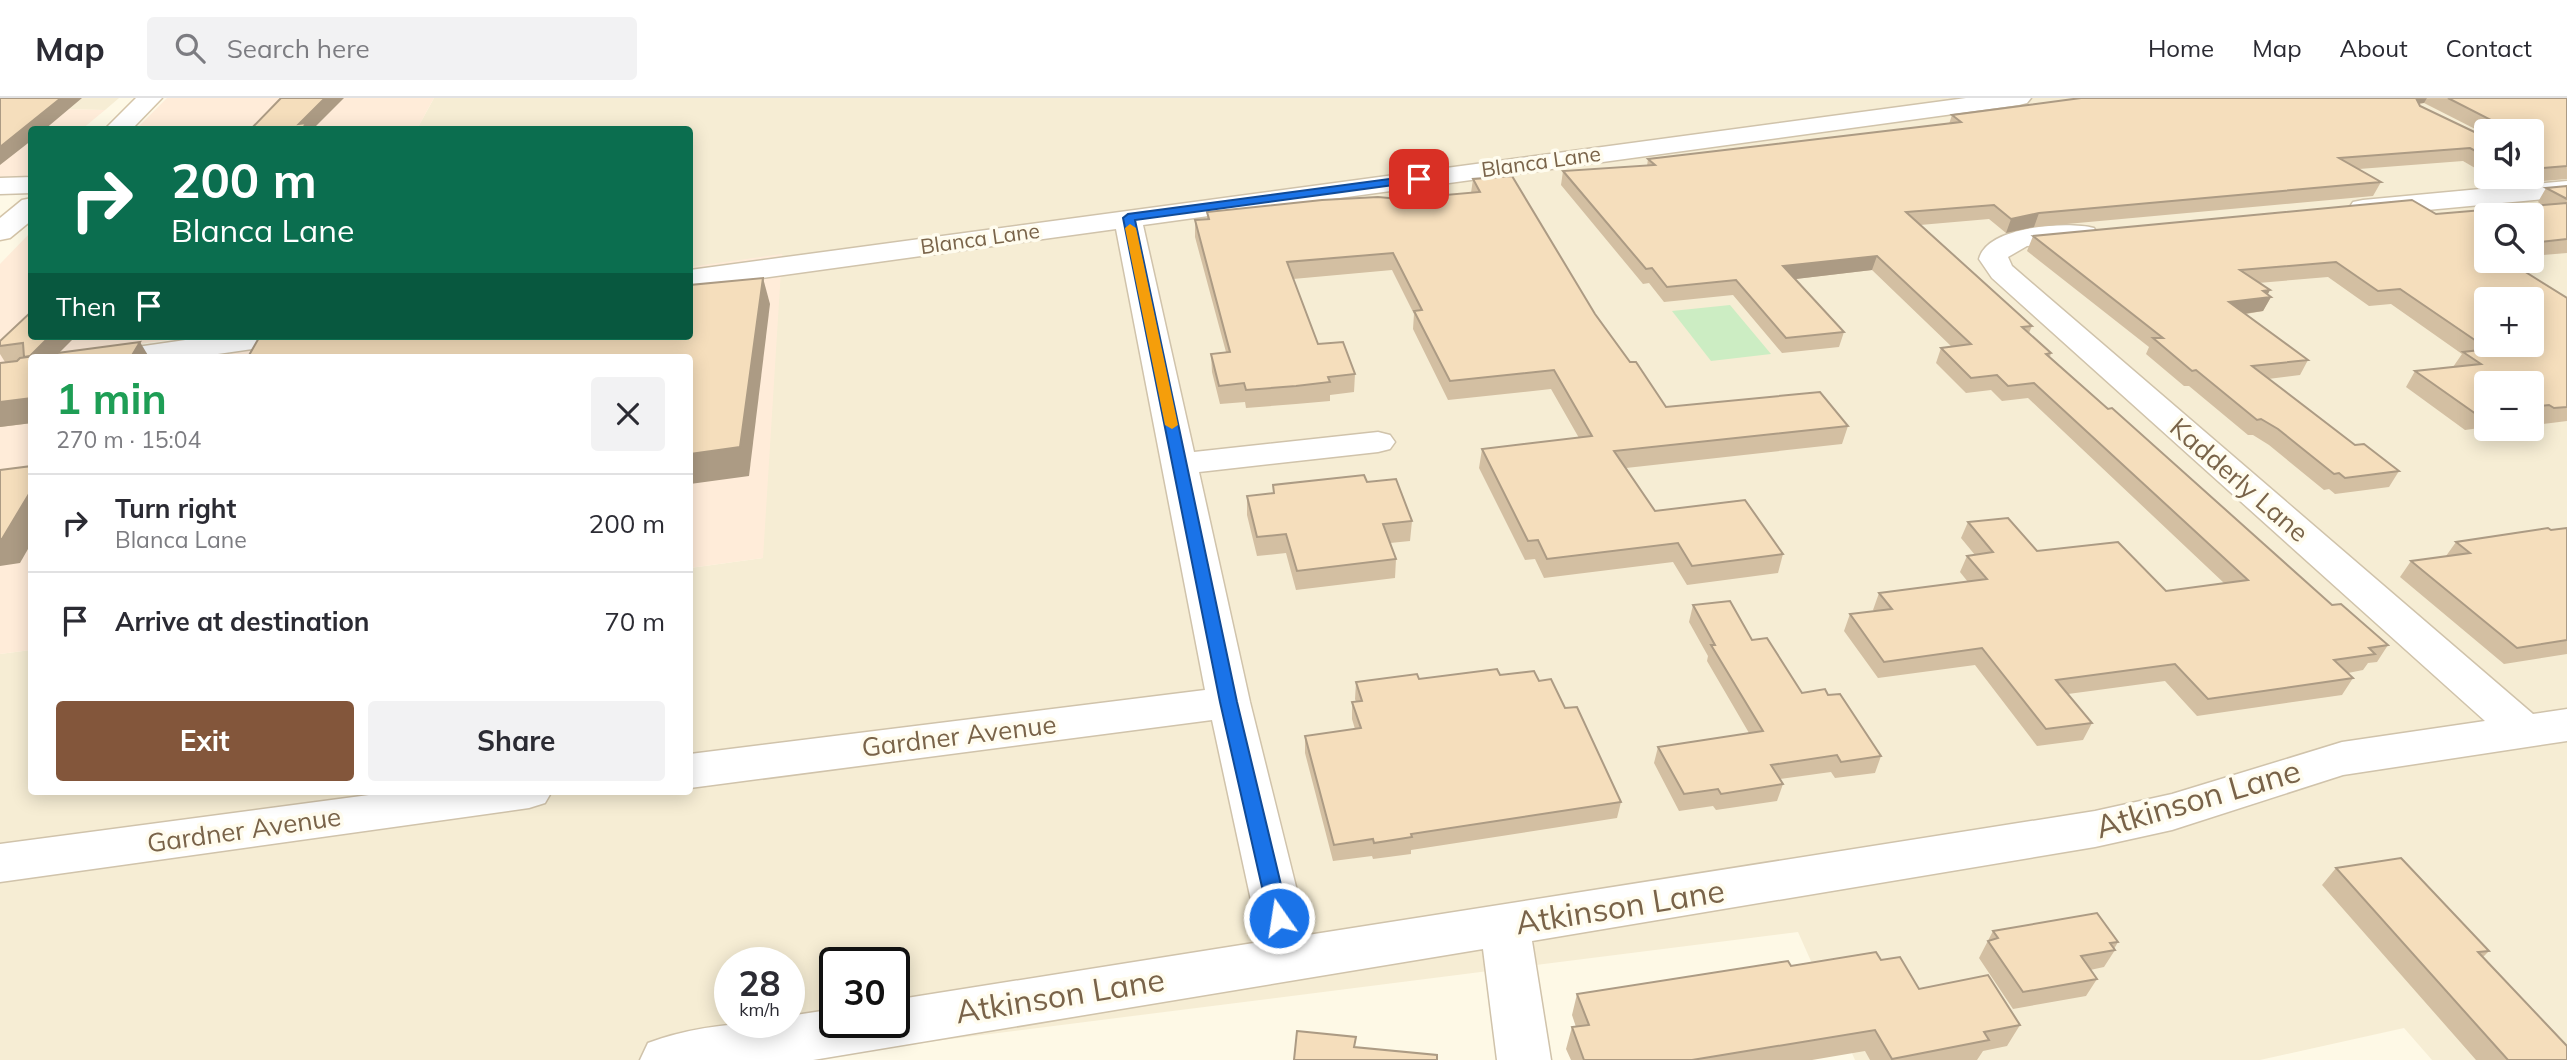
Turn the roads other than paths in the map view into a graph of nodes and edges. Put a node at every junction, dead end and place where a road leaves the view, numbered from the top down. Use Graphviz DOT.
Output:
graph roads {
  1 [pos="150,98"];
  2 [pos="2019,98"];
  3 [pos="120,126"];
  4 [pos="2544,176"];
  5 [pos="28,185"];
  6 [pos="0,186"];
  7 [pos="2567,188"];
  8 [pos="28,209"];
  9 [pos="2335,210"];
  10 [pos="1128,218"];
  11 [pos="2116,231"];
  12 [pos="0,232"];
  13 [pos="693,279"];
  14 [pos="251,340"];
  15 [pos="151,354"];
  16 [pos="1378,442"];
  17 [pos="1180,464"];
  18 [pos="1229,702"];
  19 [pos="2546,728"];
  20 [pos="693,771"];
  21 [pos="500,795"];
  22 [pos="0,863"];
  23 [pos="1506,926"];
  24 [pos="1289,959"];
  25 [pos="864,1044"];
  26 [pos="667,1060"];
  27 [pos="1524,1060"];
  1 -- 3 [label="street"];
  2 -- 10 [label="street, Blanca Lane"];
  4 -- 7 [label="street"];
  5 -- 6 [label="street"];
  7 -- 9 [label="street"];
  8 -- 12 [label="street"];
  10 -- 13 [label="street, Blanca Lane"];
  10 -- 17 [label="street"];
  11 -- 19 [label="street, Kadderly Lane"];
  14 -- 15 [label="street"];
  16 -- 17 [label="street"];
  17 -- 18 [label="street"];
  18 -- 20 [label="street, Gardner Avenue"];
  18 -- 24 [label="street"];
  19 -- 23 [label="street, Atkinson Lane"];
  21 -- 22 [label="street, Gardner Avenue"];
  23 -- 24 [label="street, Atkinson Lane"];
  23 -- 27 [label="street"];
  24 -- 25 [label="street, Atkinson Lane"];
  25 -- 26 [label="street, Atkinson Lane"];
}
